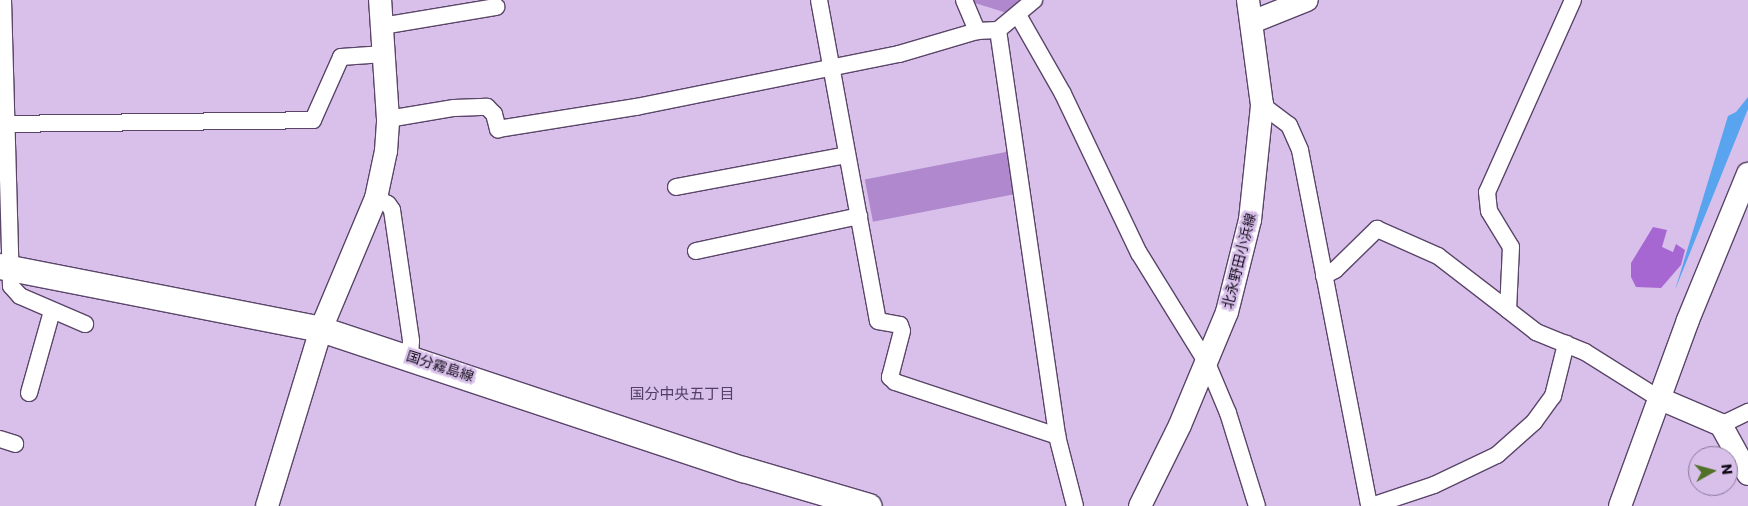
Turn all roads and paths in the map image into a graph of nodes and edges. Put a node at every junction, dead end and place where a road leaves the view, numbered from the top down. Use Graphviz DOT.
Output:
graph roads {
  1 [pos="3,0"];
  2 [pos="380,0"];
  3 [pos="819,0"];
  4 [pos="964,0"];
  5 [pos="1034,0"];
  6 [pos="1248,0"];
  7 [pos="1307,0"];
  8 [pos="1574,0"];
  9 [pos="496,7"];
  10 [pos="1018,15"];
  11 [pos="1252,22"];
  12 [pos="382,26"];
  13 [pos="998,30"];
  14 [pos="977,31"];
  15 [pos="384,54"];
  16 [pos="831,67"];
  17 [pos="1262,105"];
  18 [pos="388,119"];
  19 [pos="3,124"];
  20 [pos="847,155"];
  21 [pos="1748,174"];
  22 [pos="676,187"];
  23 [pos="376,198"];
  24 [pos="859,216"];
  25 [pos="696,251"];
  26 [pos="5,267"];
  27 [pos="1324,276"];
  28 [pos="1508,310"];
  29 [pos="52,311"];
  30 [pos="85,324"];
  31 [pos="321,329"];
  32 [pos="1566,344"];
  33 [pos="410,355"];
  34 [pos="1206,363"];
  35 [pos="29,393"];
  36 [pos="1658,398"];
  37 [pos="1748,412"];
  38 [pos="1721,425"];
  39 [pos="1057,436"];
  40 [pos="1748,474"];
  41 [pos="266,506"];
  42 [pos="869,506"];
  43 [pos="1075,506"];
  44 [pos="1140,506"];
  45 [pos="1257,506"];
  46 [pos="1370,506"];
  47 [pos="1620,506"];
  1 -- 19 [label="street"];
  2 -- 12 [label="street"];
  3 -- 16 [label="street"];
  4 -- 14 [label="street"];
  5 -- 10 [label="street"];
  6 -- 11 [label="street, 北永野田小浜線"];
  7 -- 11 [label="street"];
  8 -- 28 [label="street"];
  9 -- 12 [label="street"];
  10 -- 13 [label="street"];
  10 -- 34 [label="street"];
  11 -- 17 [label="street, 北永野田小浜線"];
  12 -- 15 [label="street"];
  13 -- 14 [label="street"];
  13 -- 39 [label="street"];
  14 -- 16 [label="street"];
  15 -- 18 [label="street"];
  15 -- 19 [label="street"];
  16 -- 18 [label="street"];
  16 -- 20 [label="street"];
  17 -- 27 [label="street"];
  17 -- 34 [label="street, 北永野田小浜線"];
  18 -- 23 [label="street"];
  19 -- 26 [label="street"];
  20 -- 22 [label="street"];
  20 -- 24 [label="street"];
  21 -- 36 [label="street"];
  23 -- 31 [label="street"];
  23 -- 33 [label="street"];
  24 -- 25 [label="street"];
  24 -- 39 [label="street"];
  26 -- 29 [label="street"];
  26 -- 31 [label="main road, 国分霧島線"];
  27 -- 28 [label="street"];
  27 -- 46 [label="street"];
  28 -- 32 [label="street"];
  29 -- 30 [label="street"];
  29 -- 35 [label="street"];
  31 -- 33 [label="main road, 国分霧島線"];
  31 -- 41 [label="street"];
  32 -- 36 [label="street"];
  32 -- 46 [label="street"];
  33 -- 42 [label="main road, 国分霧島線"];
  34 -- 44 [label="street, 北永野田小浜線"];
  34 -- 45 [label="street"];
  36 -- 38 [label="street"];
  36 -- 47 [label="street"];
  37 -- 38 [label="street"];
  38 -- 40 [label="street"];
  39 -- 43 [label="street"];
}
